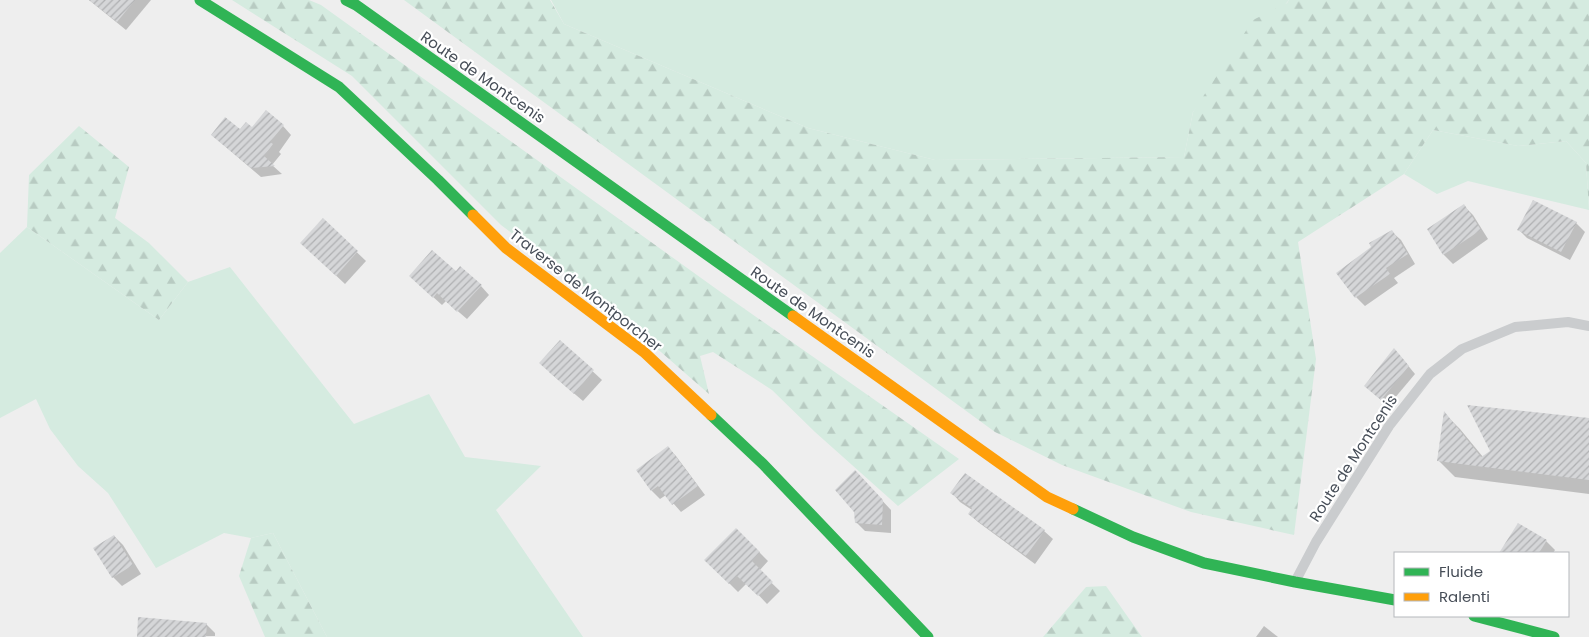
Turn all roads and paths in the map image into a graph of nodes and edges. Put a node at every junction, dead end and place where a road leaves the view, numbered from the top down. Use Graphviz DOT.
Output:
graph roads {
  1 [pos="200,0"];
  2 [pos="346,0"];
  3 [pos="1589,326"];
  4 [pos="1295,582"];
  5 [pos="1394,600"];
  6 [pos="1478,617"];
  7 [pos="928,637"];
  8 [pos="1554,637"];
  1 -- 7 [label="main road, Traverse de Montporcher"];
  2 -- 4 [label="main road, Route de Montcenis"];
  3 -- 4 [label="lane, Route de Montcenis"];
  4 -- 5 [label="main road, Route de Montcenis"];
  6 -- 8 [label="main road"];
}
